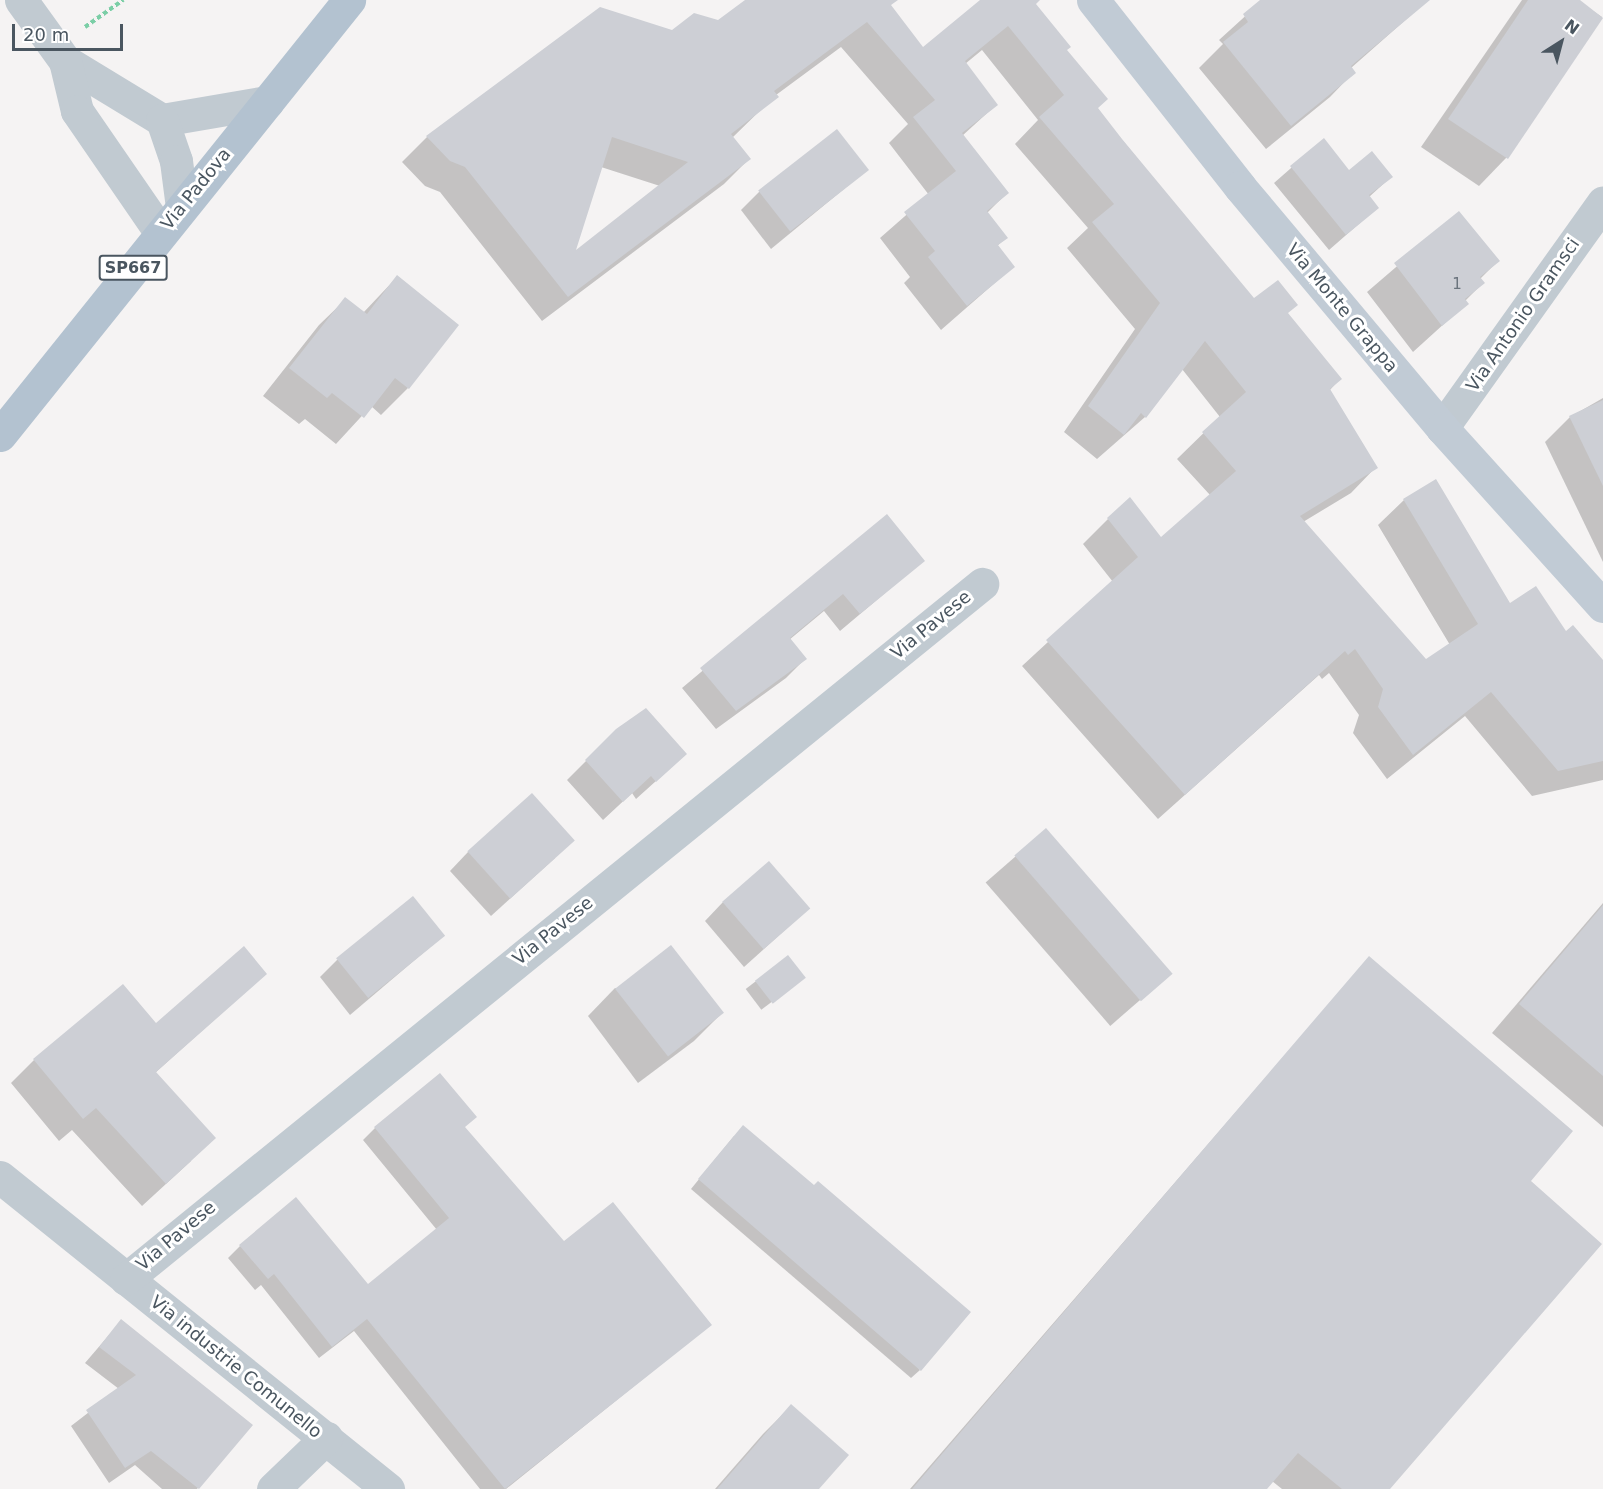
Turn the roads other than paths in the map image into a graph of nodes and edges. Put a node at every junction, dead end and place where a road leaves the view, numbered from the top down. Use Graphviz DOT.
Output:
graph roads {
  1 [pos="21,0"];
  2 [pos="349,0"];
  3 [pos="1093,0"];
  4 [pos="60,54"];
  5 [pos="267,102"];
  6 [pos="162,120"];
  7 [pos="1603,202"];
  8 [pos="182,207"];
  9 [pos="161,233"];
  10 [pos="1442,428"];
  11 [pos="0,435"];
  12 [pos="982,584"];
  13 [pos="1603,606"];
  14 [pos="0,1177"];
  15 [pos="126,1279"];
  16 [pos="326,1438"];
  17 [pos="273,1489"];
  18 [pos="388,1489"];
  1 -- 4 [label="street"];
  2 -- 5 [label="main road, Via Padova / SP667"];
  3 -- 10 [label="main road, Via Monte Grappa"];
  4 -- 6 [label="street"];
  4 -- 9 [label="street"];
  5 -- 6 [label="street"];
  5 -- 8 [label="main road, Via Padova / SP667"];
  6 -- 8 [label="street"];
  7 -- 10 [label="street, Via Antonio Gramsci"];
  8 -- 9 [label="main road, Via Padova / SP667"];
  9 -- 11 [label="main road, Via Padova / SP667"];
  10 -- 13 [label="main road, Via Monte Grappa"];
  12 -- 15 [label="street, Via Pavese"];
  14 -- 15 [label="street, Via industrie Comunello"];
  15 -- 16 [label="street, Via industrie Comunello"];
  16 -- 17 [label="street"];
  16 -- 18 [label="street, Via industrie Comunello"];
}
